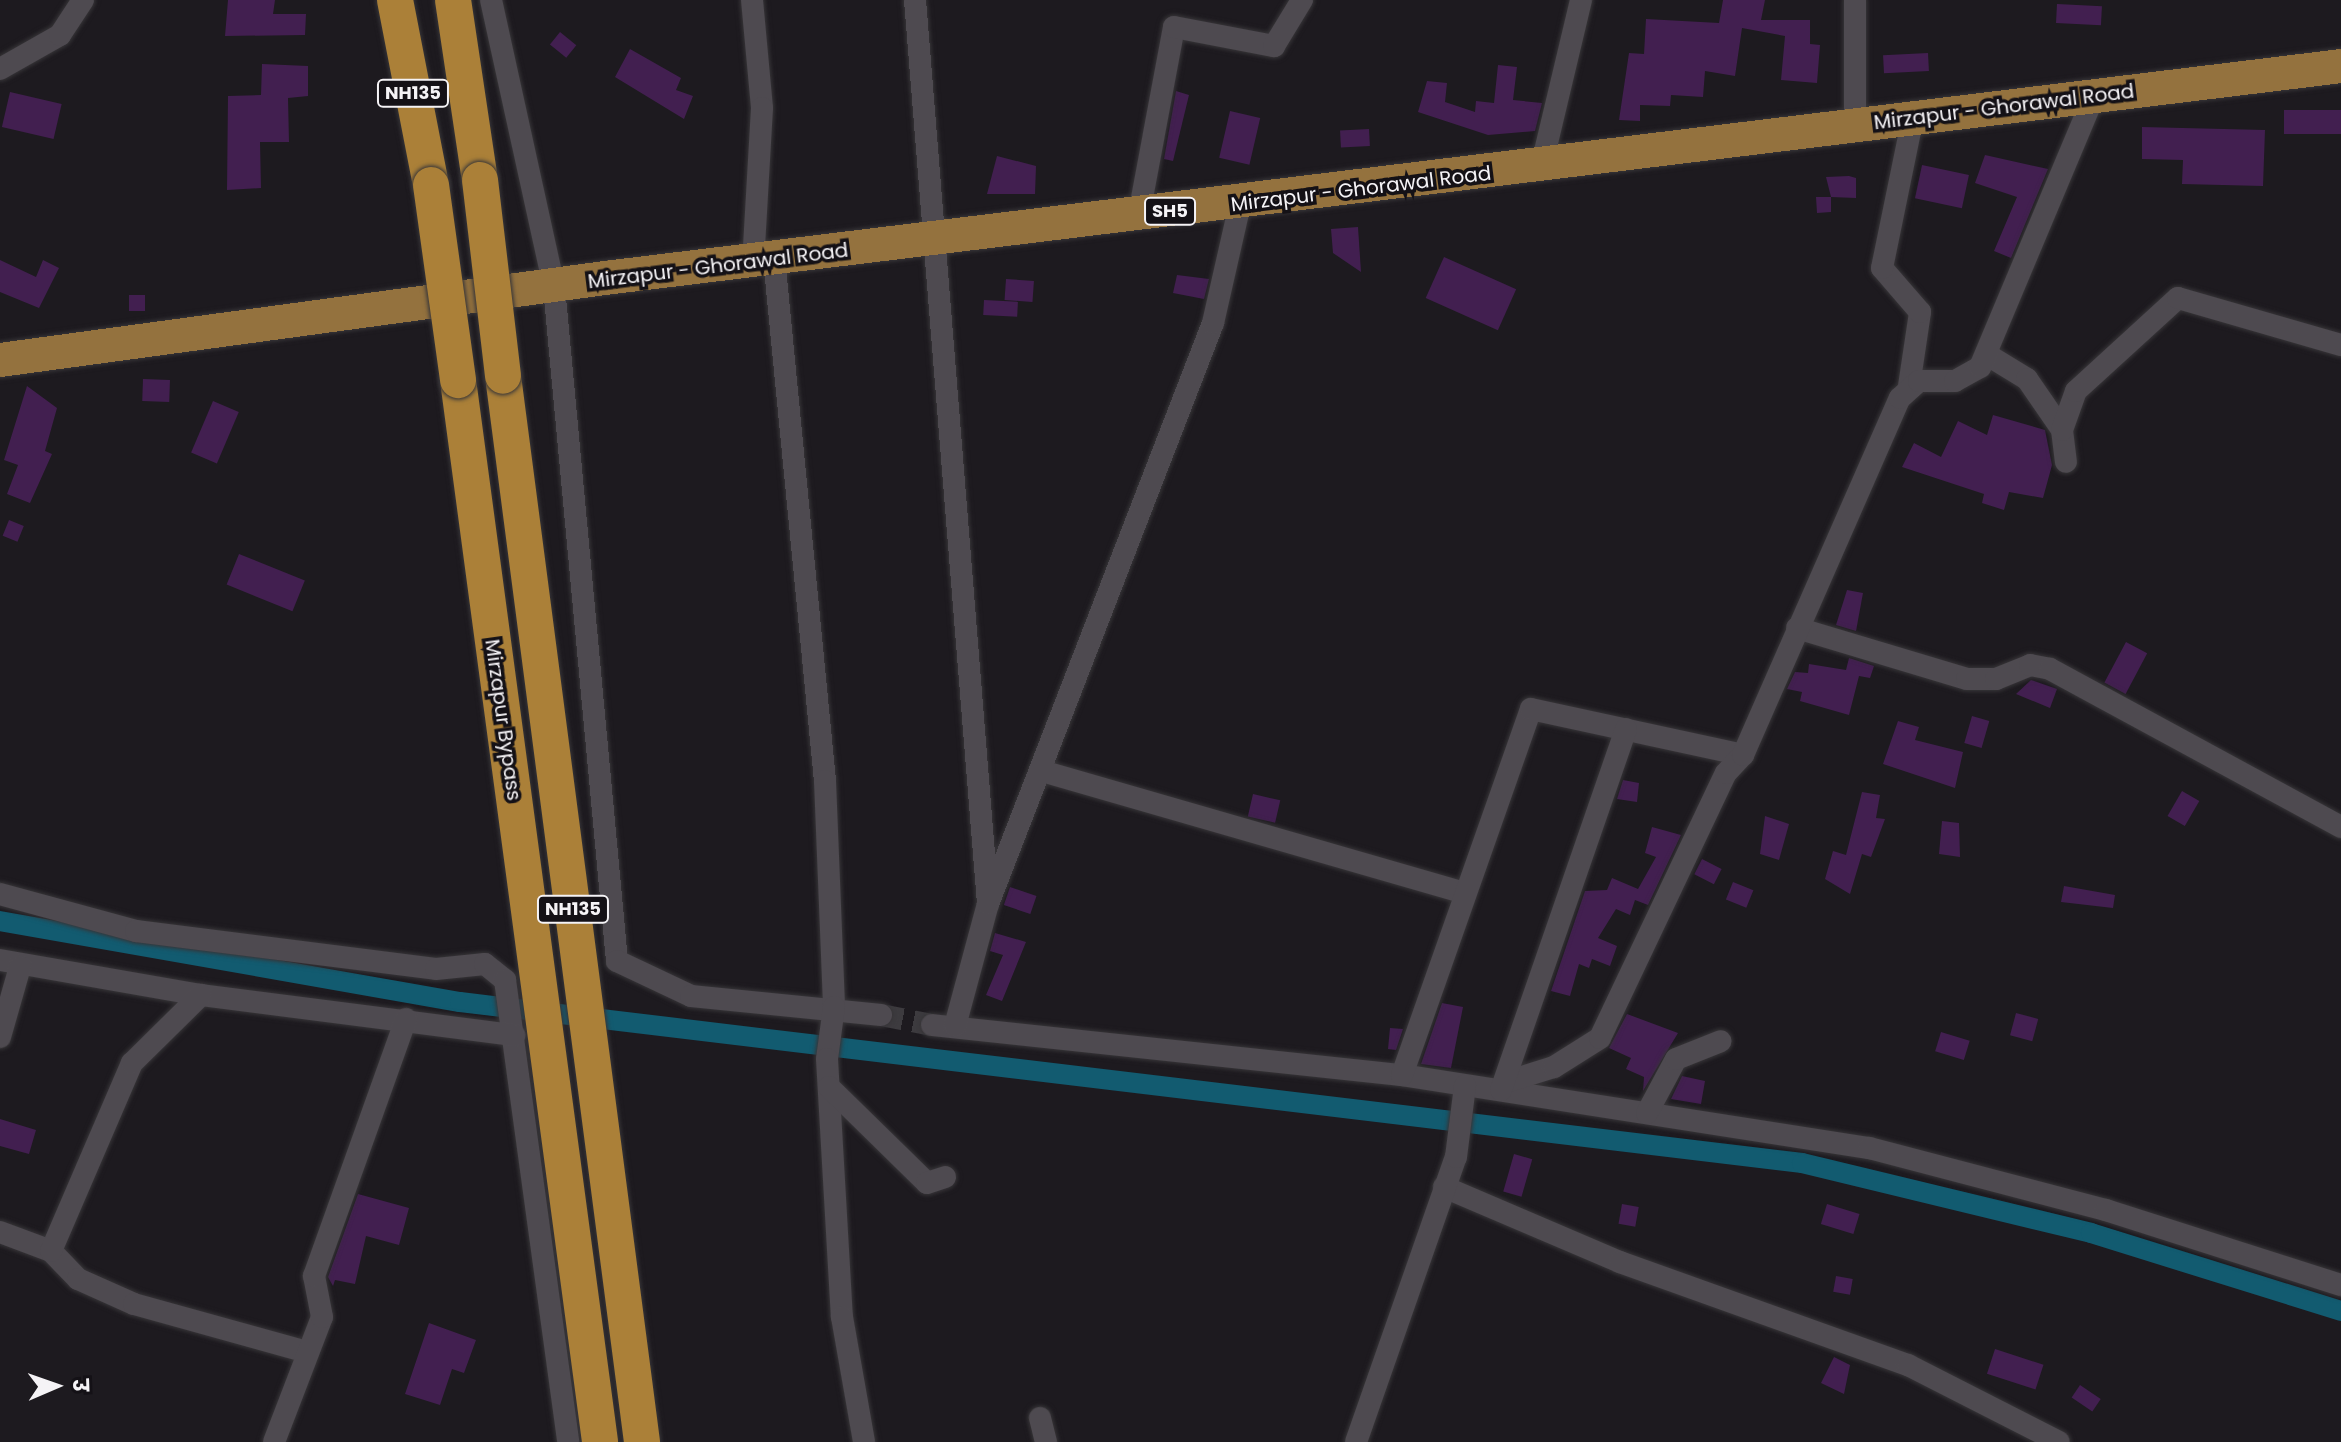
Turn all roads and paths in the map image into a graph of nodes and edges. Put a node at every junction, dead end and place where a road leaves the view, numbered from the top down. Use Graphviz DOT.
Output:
graph roads {
  1 [pos="395,0"];
  2 [pos="453,0"];
  3 [pos="491,0"];
  4 [pos="752,0"];
  5 [pos="915,0"];
  6 [pos="1302,0"];
  7 [pos="1581,0"];
  8 [pos="1855,0"];
  9 [pos="74,3"];
  10 [pos="2341,66"];
  11 [pos="0,69"];
  12 [pos="2094,96"];
  13 [pos="1913,117"];
  14 [pos="1855,124"];
  15 [pos="1541,168"];
  16 [pos="1240,204"];
  17 [pos="1139,214"];
  18 [pos="939,240"];
  19 [pos="764,260"];
  20 [pos="554,287"];
  21 [pos="2341,345"];
  22 [pos="1986,354"];
  23 [pos="0,360"];
  24 [pos="1909,386"];
  25 [pos="2062,430"];
  26 [pos="2066,462"];
  27 [pos="1797,628"];
  28 [pos="1626,729"];
  29 [pos="1743,755"];
  30 [pos="1042,771"];
  31 [pos="2341,827"];
  32 [pos="1464,893"];
  33 [pos="0,894"];
  34 [pos="988,904"];
  35 [pos="10,964"];
  36 [pos="201,995"];
  37 [pos="881,1015"];
  38 [pos="831,1018"];
  39 [pos="406,1019"];
  40 [pos="513,1026"];
  41 [pos="0,1037"];
  42 [pos="1721,1041"];
  43 [pos="1402,1075"];
  44 [pos="1465,1086"];
  45 [pos="829,1087"];
  46 [pos="1503,1088"];
  47 [pos="1647,1113"];
  48 [pos="945,1177"];
  49 [pos="1444,1187"];
  50 [pos="0,1232"];
  51 [pos="51,1251"];
  52 [pos="2341,1285"];
  53 [pos="307,1352"];
  54 [pos="1040,1418"];
  55 [pos="274,1442"];
  56 [pos="568,1442"];
  57 [pos="600,1442"];
  58 [pos="642,1442"];
  59 [pos="864,1442"];
  60 [pos="1046,1442"];
  61 [pos="1356,1442"];
  62 [pos="2059,1442"];
  1 -- 57 [label="highway, Mirzapur Bypass / NH135, bridge"];
  2 -- 58 [label="highway, NH135, bridge"];
  3 -- 20 [label="street"];
  4 -- 19 [label="street"];
  5 -- 18 [label="street"];
  6 -- 17 [label="street"];
  7 -- 15 [label="street"];
  8 -- 14 [label="street"];
  9 -- 11 [label="street"];
  10 -- 12 [label="main road, Mirzapur - Ghorawal Road / SH5"];
  12 -- 13 [label="main road, Mirzapur - Ghorawal Road / SH5"];
  12 -- 22 [label="street"];
  13 -- 14 [label="main road, Mirzapur - Ghorawal Road / SH5"];
  13 -- 24 [label="street"];
  14 -- 15 [label="main road, Mirzapur - Ghorawal Road / SH5"];
  15 -- 16 [label="main road, Mirzapur - Ghorawal Road / SH5"];
  16 -- 17 [label="main road, Mirzapur - Ghorawal Road / SH5"];
  16 -- 30 [label="street"];
  17 -- 18 [label="main road, Mirzapur - Ghorawal Road / SH5"];
  18 -- 19 [label="main road, Mirzapur - Ghorawal Road / SH5"];
  18 -- 34 [label="street"];
  19 -- 20 [label="main road, Mirzapur - Ghorawal Road / SH5"];
  19 -- 38 [label="street"];
  20 -- 23 [label="main road, Mirzapur - Ghorawal Road / SH5"];
  20 -- 38 [label="street"];
  21 -- 25 [label="street"];
  22 -- 24 [label="street"];
  22 -- 25 [label="street"];
  24 -- 27 [label="street"];
  25 -- 26 [label="street"];
  27 -- 29 [label="street"];
  27 -- 31 [label="street"];
  28 -- 29 [label="street"];
  28 -- 32 [label="street"];
  28 -- 46 [label="street"];
  29 -- 46 [label="street"];
  30 -- 32 [label="street"];
  30 -- 34 [label="street"];
  32 -- 43 [label="street"];
  33 -- 40 [label="street"];
  34 -- 43 [label="street"];
  35 -- 36 [label="street"];
  35 -- 41 [label="street"];
  36 -- 39 [label="street"];
  36 -- 51 [label="street"];
  37 -- 38 [label="street"];
  38 -- 45 [label="street"];
  39 -- 40 [label="street"];
  39 -- 53 [label="street"];
  40 -- 56 [label="street"];
  42 -- 47 [label="street"];
  43 -- 44 [label="street"];
  44 -- 46 [label="street"];
  44 -- 49 [label="street"];
  45 -- 48 [label="street"];
  45 -- 59 [label="street"];
  46 -- 47 [label="street"];
  47 -- 52 [label="street"];
  49 -- 61 [label="street"];
  49 -- 62 [label="street"];
  50 -- 51 [label="street"];
  51 -- 53 [label="street"];
  53 -- 55 [label="street"];
  54 -- 60 [label="street"];
}
